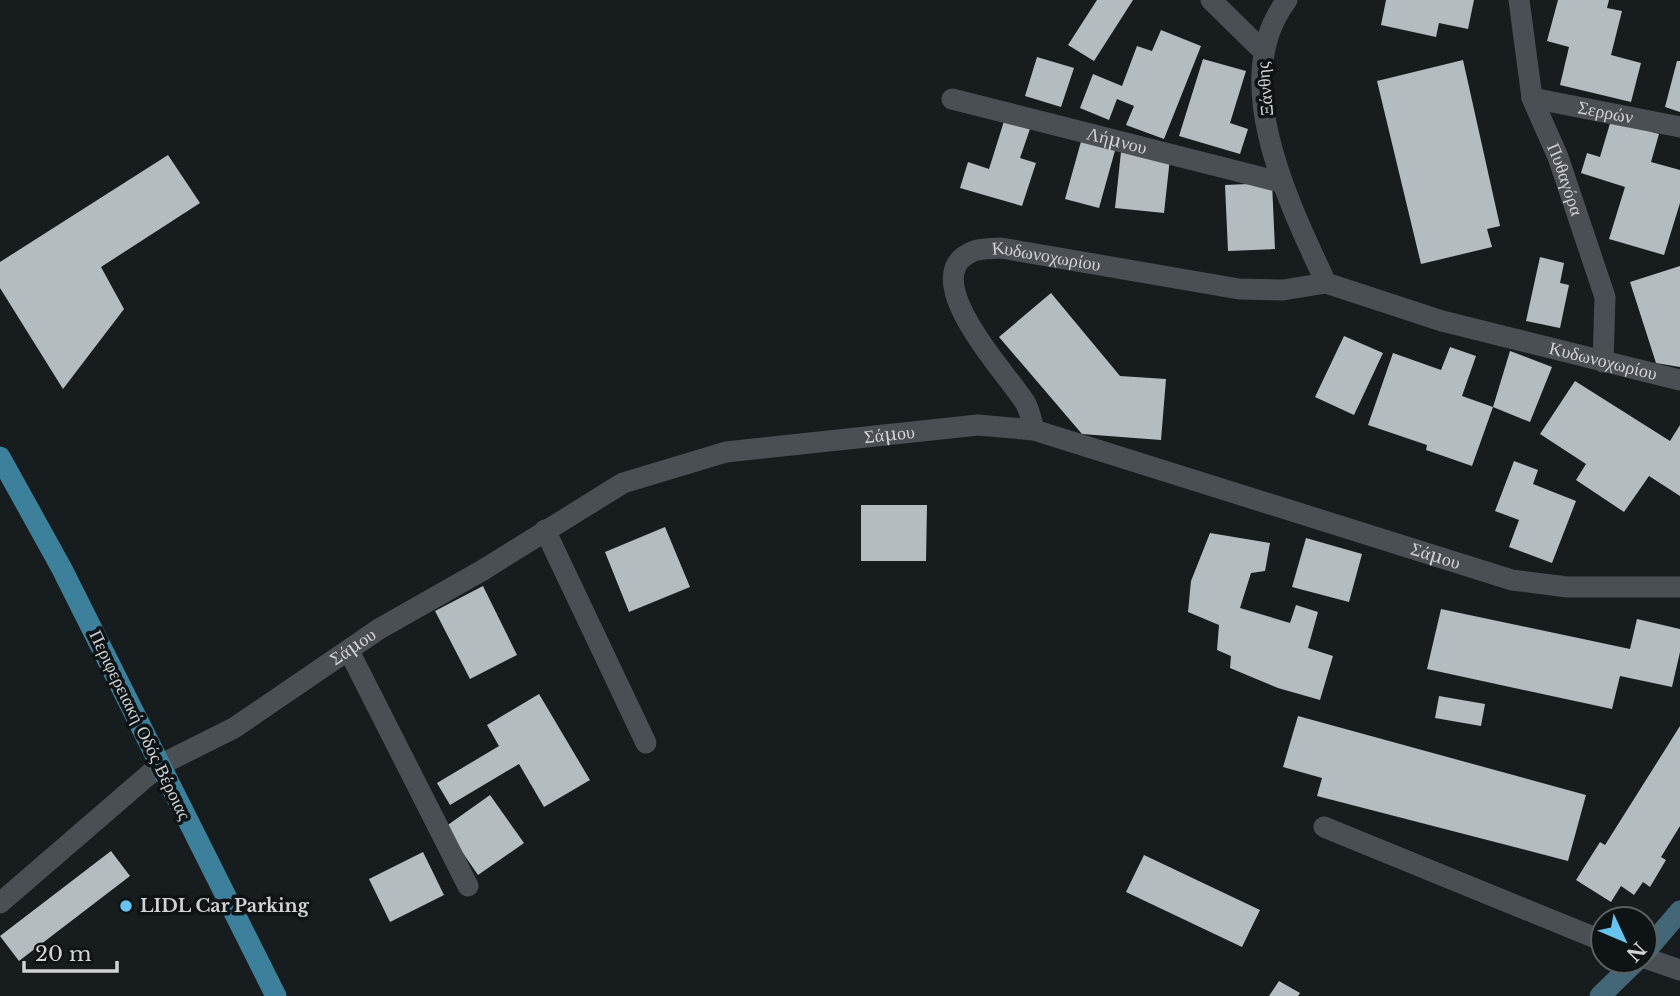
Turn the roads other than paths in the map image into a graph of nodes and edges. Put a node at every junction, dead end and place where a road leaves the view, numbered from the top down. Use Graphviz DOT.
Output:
graph roads {
  1 [pos="1211,0"];
  2 [pos="1287,0"];
  3 [pos="1518,0"];
  4 [pos="1262,50"];
  5 [pos="1532,98"];
  6 [pos="952,99"];
  7 [pos="1680,127"];
  8 [pos="1280,182"];
  9 [pos="1326,284"];
  10 [pos="1603,362"];
  11 [pos="1680,380"];
  12 [pos="1034,430"];
  13 [pos="0,457"];
  14 [pos="545,530"];
  15 [pos="1680,587"];
  16 [pos="349,651"];
  17 [pos="646,743"];
  18 [pos="160,765"];
  19 [pos="1324,827"];
  20 [pos="468,886"];
  21 [pos="0,903"];
  22 [pos="1680,911"];
  23 [pos="1589,935"];
  24 [pos="1659,936"];
  25 [pos="1659,963"];
  26 [pos="1680,970"];
  27 [pos="1622,975"];
  28 [pos="276,996"];
  29 [pos="1600,996"];
  1 -- 4 [label="street"];
  2 -- 4 [label="street, Ξάνθης"];
  3 -- 5 [label="street, Πυθαγόρα"];
  4 -- 8 [label="street, Ξάνθης"];
  5 -- 7 [label="street, Σερρών"];
  5 -- 10 [label="street, Πυθαγόρα"];
  6 -- 8 [label="street, Λήμνου"];
  8 -- 9 [label="street"];
  9 -- 10 [label="street, Κυδωνοχωρίου"];
  9 -- 12 [label="street, Κυδωνοχωρίου"];
  10 -- 11 [label="street, Κυδωνοχωρίου"];
  12 -- 14 [label="street, Σάμου"];
  12 -- 15 [label="street, Σάμου"];
  13 -- 18 [label="main road, Περιφερειακή Οδός Βέροιας"];
  14 -- 16 [label="street, Σάμου"];
  14 -- 17 [label="street"];
  16 -- 18 [label="street, Σάμου"];
  16 -- 20 [label="street"];
  18 -- 21 [label="street, Σάμου"];
  18 -- 28 [label="main road, Περιφερειακή Οδός Βέροιας"];
  19 -- 23 [label="street"];
  22 -- 24 [label="street"];
  25 -- 26 [label="street"];
  27 -- 29 [label="street"];
}
